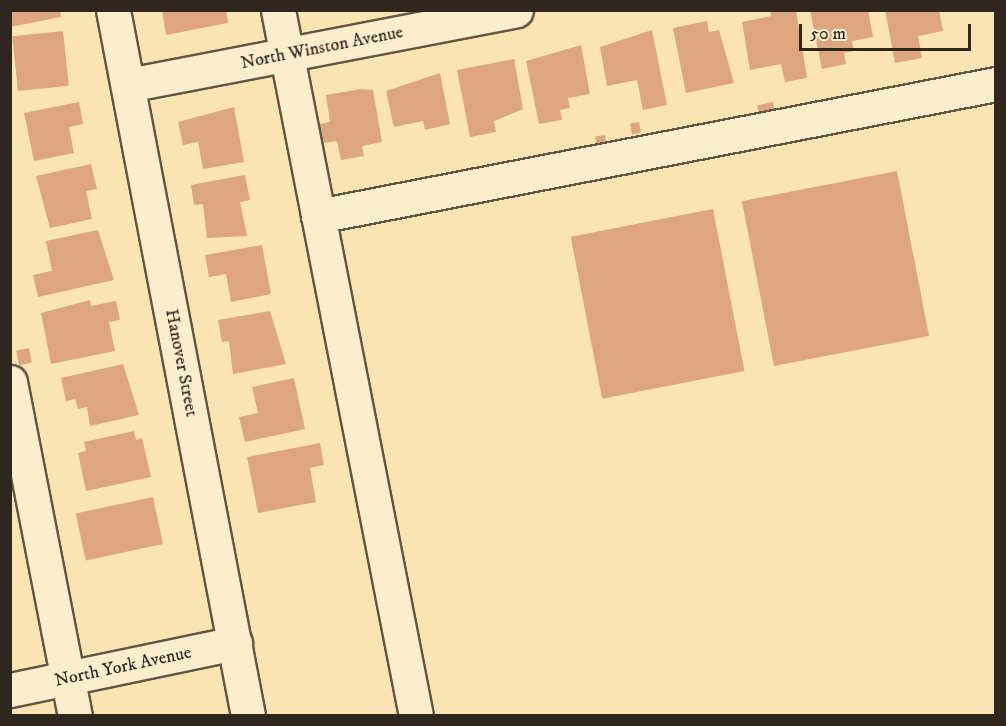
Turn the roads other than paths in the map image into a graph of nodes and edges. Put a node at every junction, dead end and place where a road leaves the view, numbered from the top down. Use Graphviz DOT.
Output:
graph roads {
  1 [pos="113,10"];
  2 [pos="278,10"];
  3 [pos="516,10"];
  4 [pos="455,16"];
  5 [pos="287,55"];
  6 [pos="996,84"];
  7 [pos="128,86"];
  8 [pos="318,216"];
  9 [pos="10,382"];
  10 [pos="235,643"];
  11 [pos="68,678"];
  12 [pos="10,690"];
  13 [pos="75,716"];
  14 [pos="249,716"];
  15 [pos="416,716"];
  1 -- 7 [label="street, Hanover Street"];
  2 -- 5 [label="street"];
  3 -- 4 [label="street, North Winston Avenue"];
  4 -- 5 [label="street, North Winston Avenue"];
  5 -- 7 [label="street, North Winston Avenue"];
  5 -- 8 [label="street"];
  6 -- 8 [label="street"];
  7 -- 10 [label="street, Hanover Street"];
  8 -- 15 [label="street"];
  9 -- 11 [label="street"];
  10 -- 11 [label="street, North York Avenue"];
  10 -- 14 [label="street, Hanover Street"];
  11 -- 12 [label="street, North York Avenue"];
  11 -- 13 [label="street"];
}
